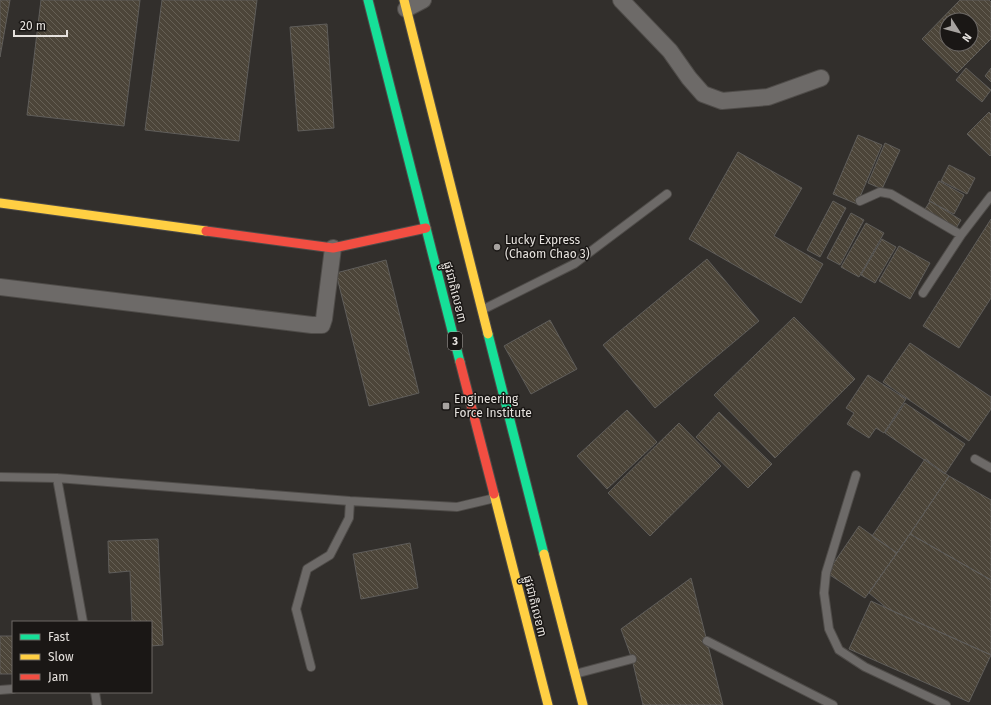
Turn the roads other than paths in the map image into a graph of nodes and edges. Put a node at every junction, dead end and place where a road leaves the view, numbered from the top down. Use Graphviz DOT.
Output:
graph roads {
  1 [pos="368,0"];
  2 [pos="423,0"];
  3 [pos="621,0"];
  4 [pos="405,4"];
  5 [pos="821,78"];
  6 [pos="667,194"];
  7 [pos="991,196"];
  8 [pos="860,201"];
  9 [pos="0,203"];
  10 [pos="426,228"];
  11 [pos="961,235"];
  12 [pos="333,248"];
  13 [pos="0,287"];
  14 [pos="923,293"];
  15 [pos="482,310"];
  16 [pos="975,459"];
  17 [pos="991,468"];
  18 [pos="856,475"];
  19 [pos="0,477"];
  20 [pos="57,478"];
  21 [pos="495,498"];
  22 [pos="350,501"];
  23 [pos="83,621"];
  24 [pos="707,641"];
  25 [pos="632,659"];
  26 [pos="311,667"];
  27 [pos="574,674"];
  28 [pos="12,689"];
  29 [pos="0,690"];
  30 [pos="95,693"];
  31 [pos="97,705"];
  32 [pos="548,705"];
  33 [pos="583,705"];
  34 [pos="833,705"];
  35 [pos="946,705"];
  1 -- 10 [label="main road, ផ្លូវជាតិលេខ៣ / 3"];
  2 -- 4 [label="street"];
  3 -- 5 [label="street"];
  4 -- 15 [label="main road, ផ្លូវជាតិលេខ៣"];
  6 -- 15 [label="lane"];
  7 -- 11 [label="lane"];
  8 -- 11 [label="lane"];
  9 -- 12 [label="main road"];
  10 -- 12 [label="main road"];
  10 -- 21 [label="main road, ផ្លូវជាតិលេខ៣ / 3"];
  11 -- 14 [label="lane"];
  12 -- 13 [label="street"];
  15 -- 27 [label="main road, ផ្លូវជាតិលេខ៣"];
  16 -- 17 [label="lane"];
  18 -- 35 [label="lane"];
  19 -- 20 [label="lane"];
  20 -- 22 [label="lane"];
  20 -- 23 [label="lane"];
  21 -- 22 [label="lane"];
  21 -- 32 [label="main road, ផ្លូវជាតិលេខ៣ / 3"];
  22 -- 26 [label="lane"];
  24 -- 34 [label="lane"];
  25 -- 27 [label="lane"];
  27 -- 33 [label="main road, ផ្លូវជាតិលេខ៣"];
  28 -- 29 [label="lane"];
  30 -- 31 [label="lane"];
}
